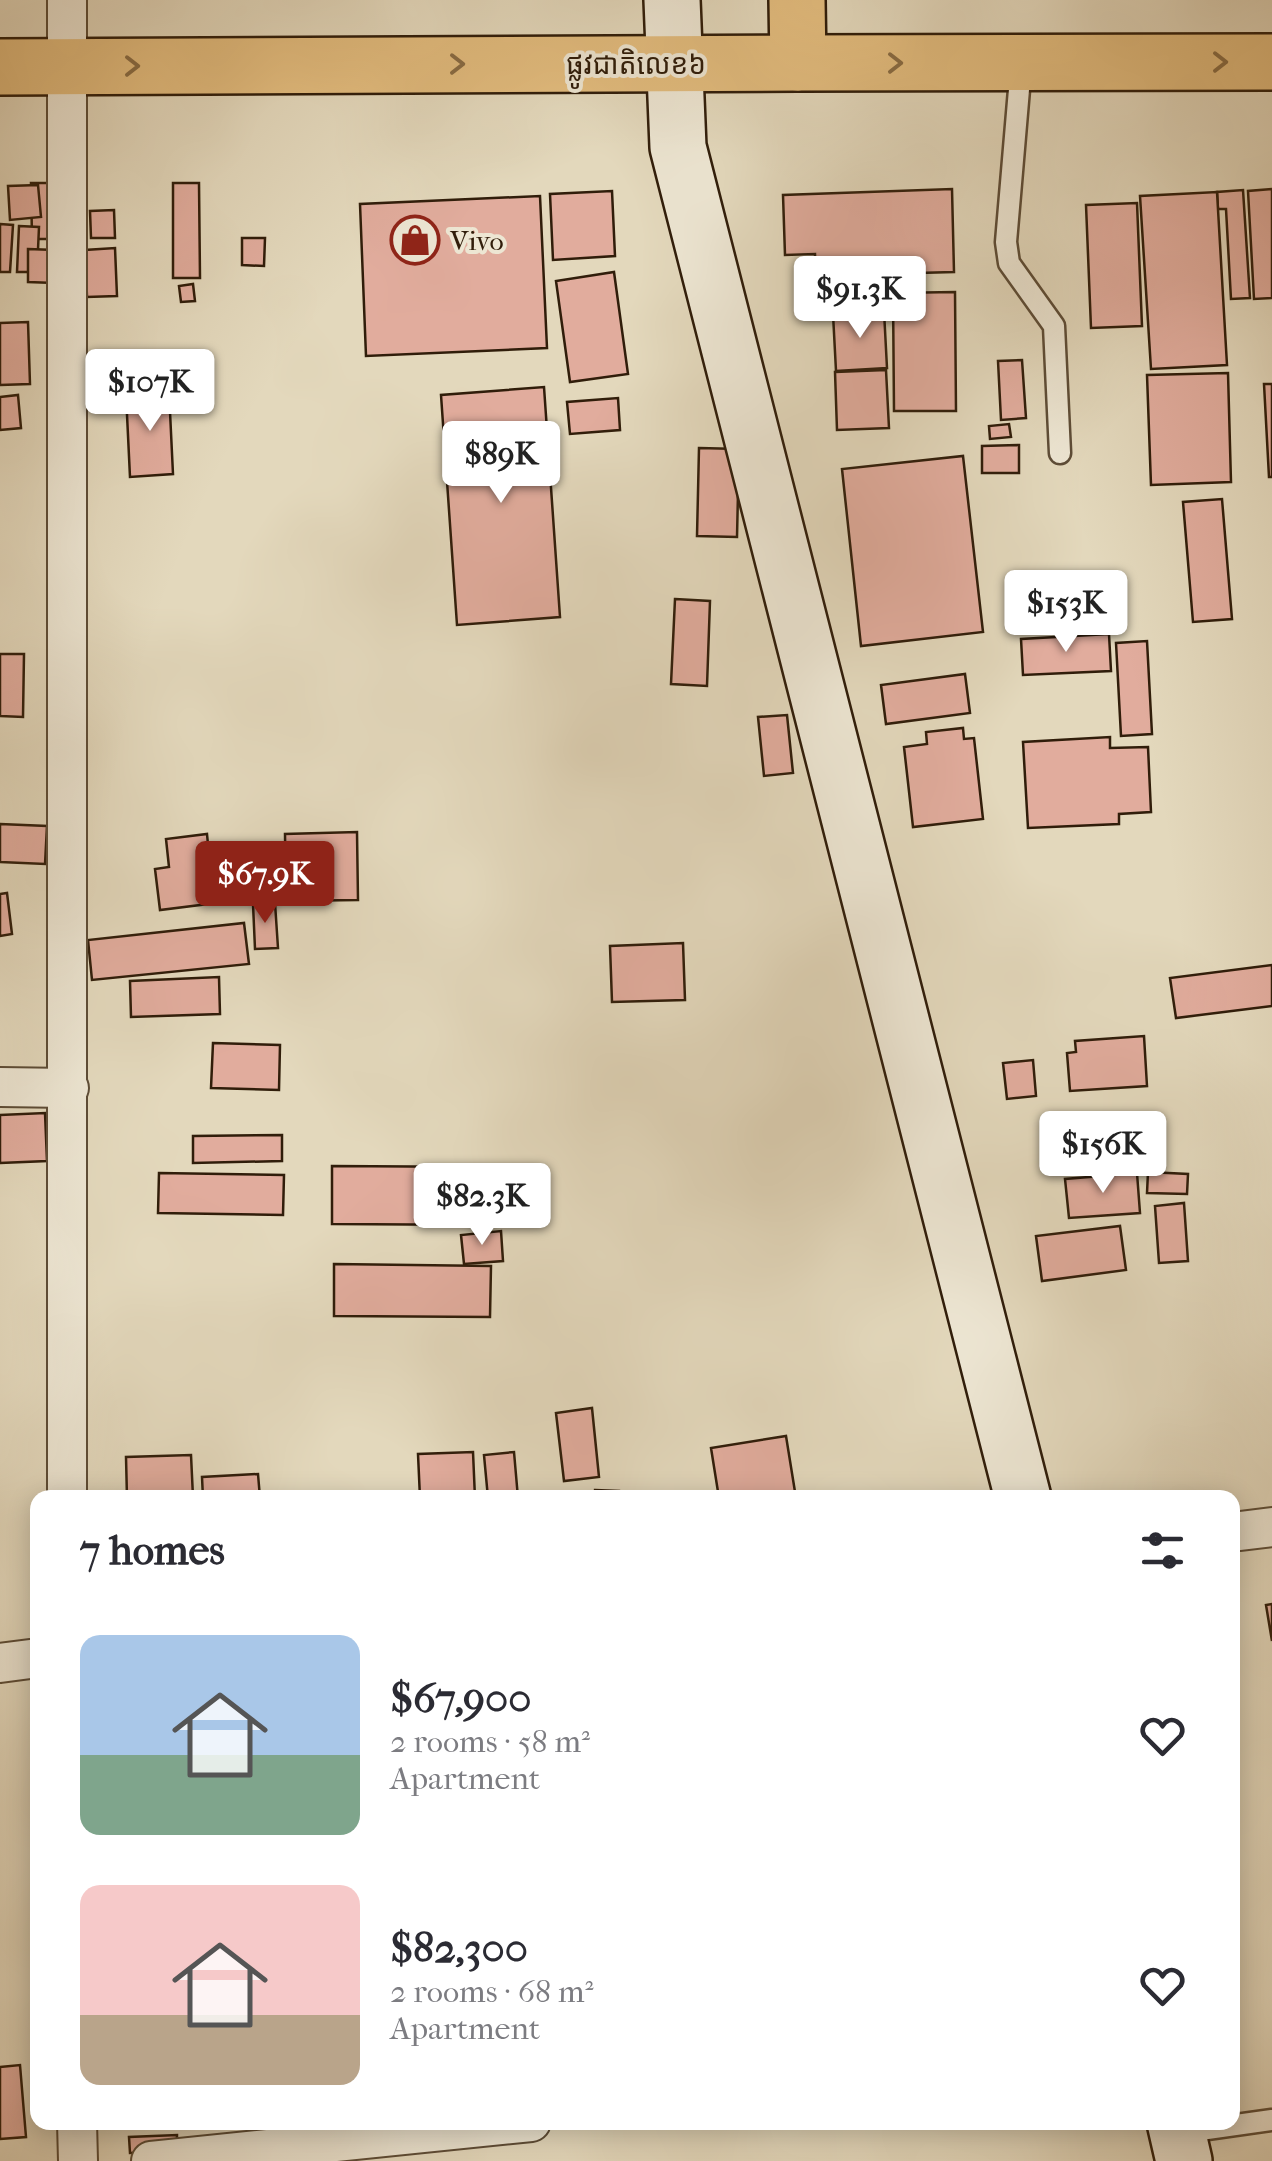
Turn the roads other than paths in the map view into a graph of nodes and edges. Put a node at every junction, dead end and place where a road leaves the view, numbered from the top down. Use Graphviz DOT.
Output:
graph roads {
  1 [pos="67,0"];
  2 [pos="672,0"];
  3 [pos="797,0"];
  4 [pos="1272,62"];
  5 [pos="674,63"];
  6 [pos="798,63"];
  7 [pos="1022,64"];
  8 [pos="0,66"];
  9 [pos="66,66"];
  10 [pos="1060,452"];
  11 [pos="0,1087"];
  12 [pos="69,1088"];
  13 [pos="67,1490"];
  14 [pos="1021,1490"];
  15 [pos="1272,1526"];
  16 [pos="1240,1531"];
  17 [pos="30,1659"];
  18 [pos="0,1664"];
  19 [pos="1272,2120"];
  20 [pos="1240,2127"];
  21 [pos="77,2130"];
  22 [pos="453,2130"];
  23 [pos="1223,2130"];
  24 [pos="1179,2139"];
  25 [pos="78,2161"];
  26 [pos="151,2161"];
  1 -- 9 [label="street"];
  2 -- 5 [label="street"];
  3 -- 6 [label="main road"];
  7 -- 4 [label="main road, ផ្លូវជាតិលេខ៦, one-way"];
  5 -- 6 [label="main road, ផ្លូវជាតិលេខ៦"];
  9 -- 5 [label="main road, ផ្លូវជាតិលេខ៦, one-way"];
  5 -- 14 [label="street"];
  6 -- 7 [label="main road, ផ្លូវជាតិលេខ៦, one-way"];
  7 -- 10 [label="lane"];
  8 -- 9 [label="main road, ផ្លូវជាតិលេខ៦"];
  9 -- 12 [label="street"];
  11 -- 12 [label="street"];
  12 -- 13 [label="street"];
  15 -- 16 [label="street"];
  17 -- 18 [label="street"];
  19 -- 20 [label="lane"];
  21 -- 25 [label="street"];
  22 -- 26 [label="street"];
  23 -- 24 [label="lane"];
}
